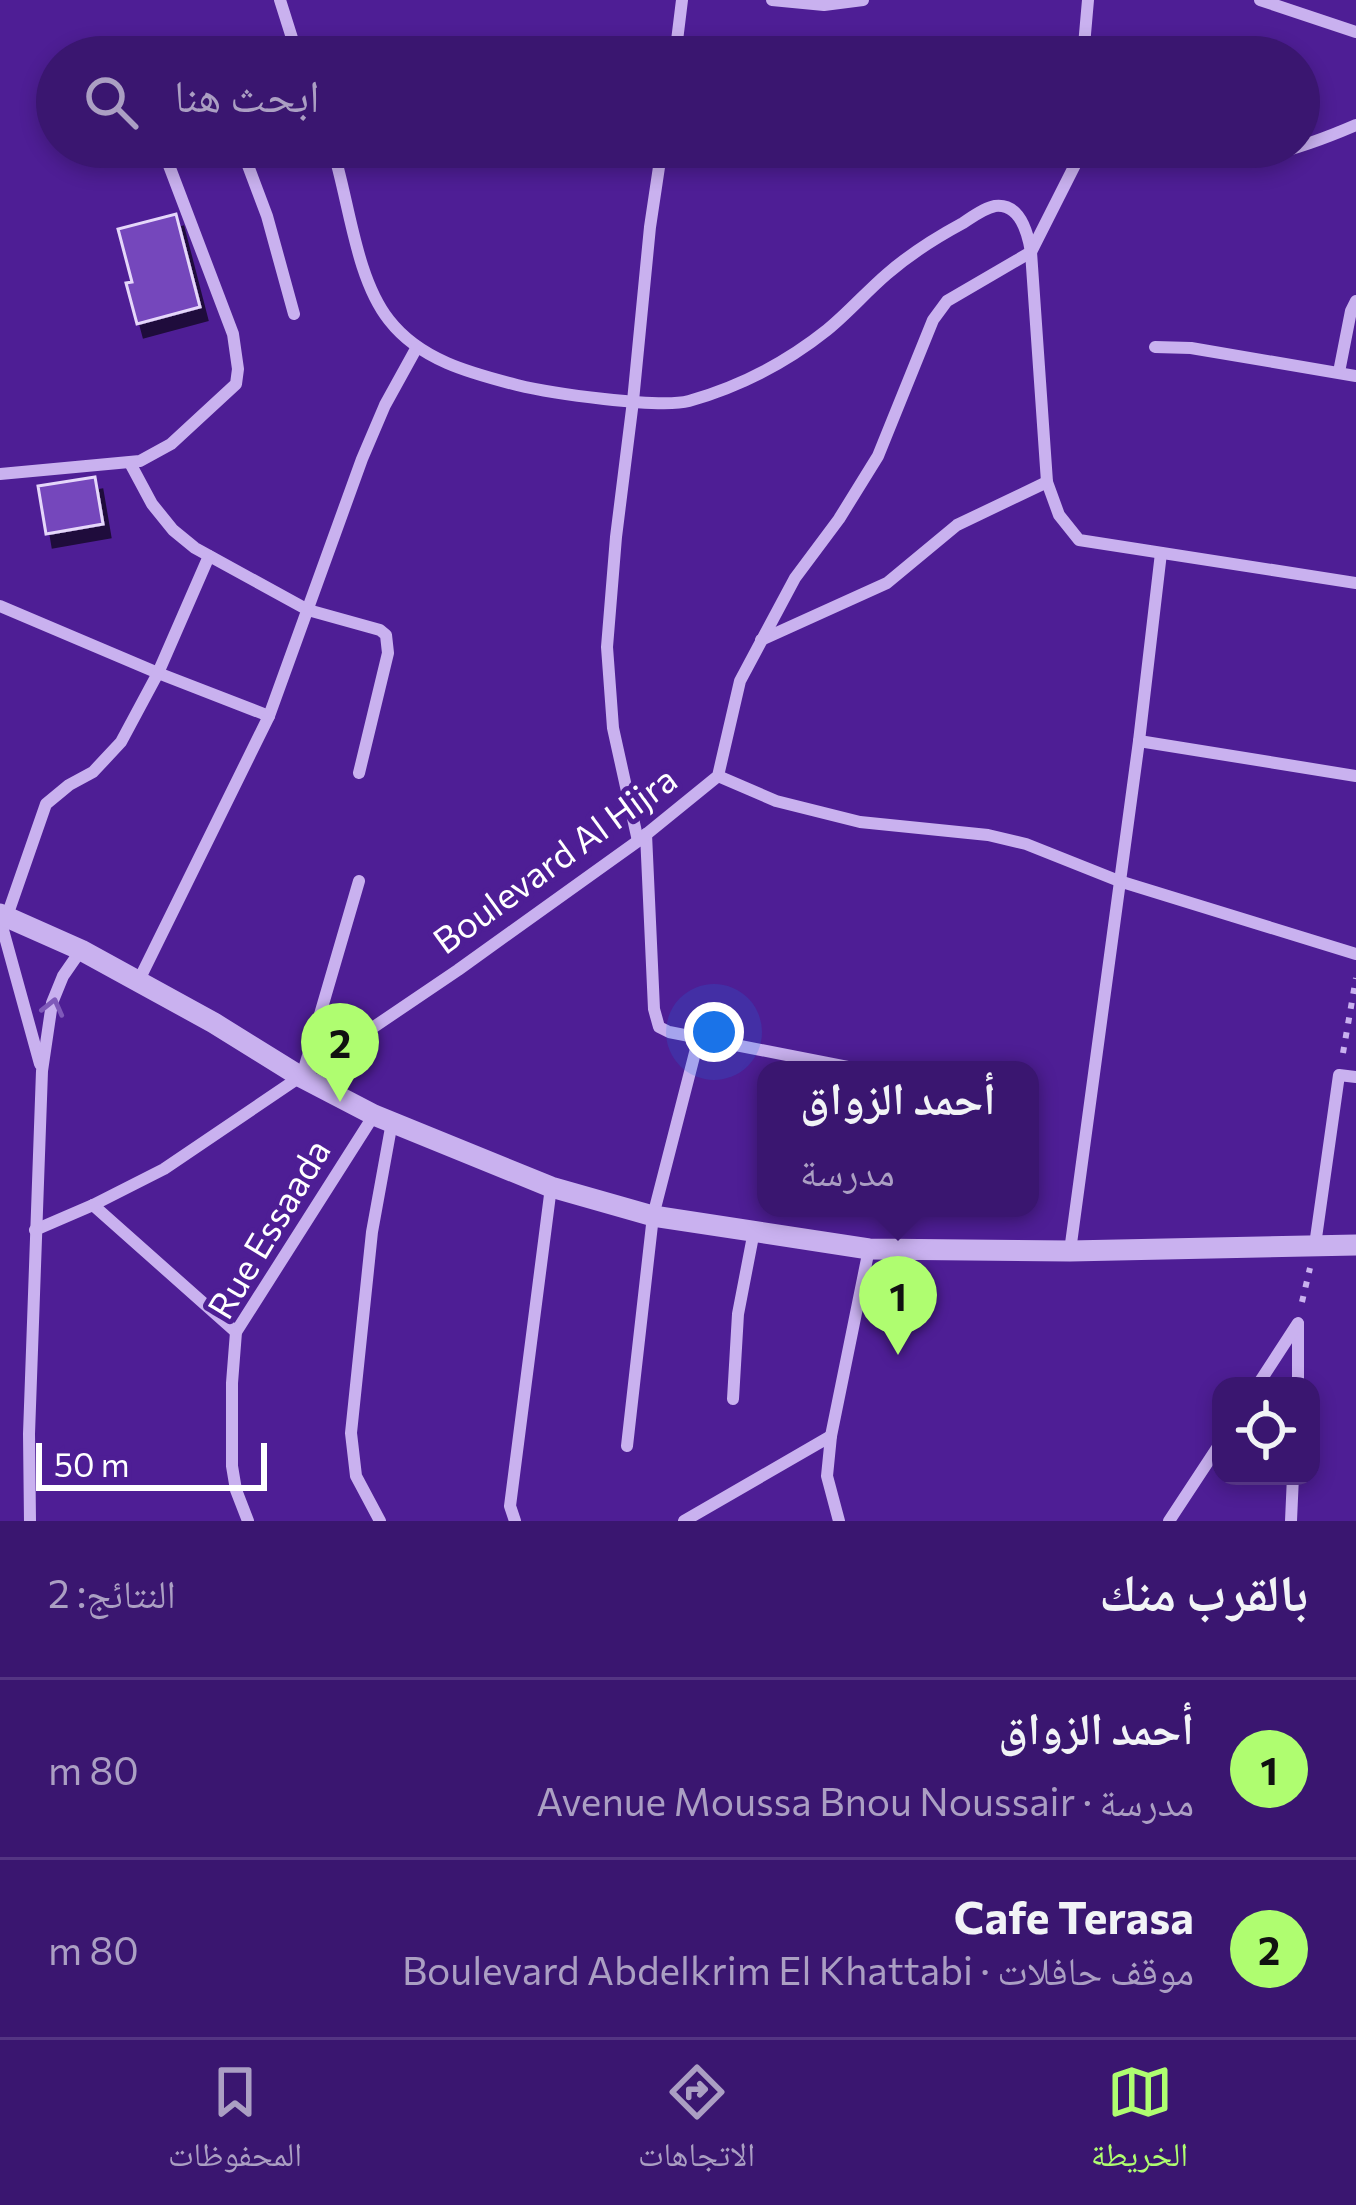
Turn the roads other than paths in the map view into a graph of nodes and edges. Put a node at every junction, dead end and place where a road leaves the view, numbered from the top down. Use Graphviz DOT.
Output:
graph roads {
  1 [pos="280,0"];
  2 [pos="682,0"];
  3 [pos="772,0"];
  4 [pos="863,0"];
  5 [pos="1088,0"];
  6 [pos="1260,0"];
  7 [pos="1356,32"];
  8 [pos="291,36"];
  9 [pos="678,36"];
  10 [pos="1085,36"];
  11 [pos="1356,125"];
  12 [pos="1320,141"];
  13 [pos="169,168"];
  14 [pos="249,168"];
  15 [pos="337,168"];
  16 [pos="659,168"];
  17 [pos="1073,168"];
  18 [pos="1031,252"];
  19 [pos="1356,301"];
  20 [pos="294,314"];
  21 [pos="418,347"];
  22 [pos="1155,347"];
  23 [pos="1339,372"];
  24 [pos="1356,376"];
  25 [pos="634,400"];
  26 [pos="130,463"];
  27 [pos="0,474"];
  28 [pos="1047,482"];
  29 [pos="1161,554"];
  30 [pos="208,556"];
  31 [pos="1356,583"];
  32 [pos="0,606"];
  33 [pos="308,610"];
  34 [pos="760,641"];
  35 [pos="158,673"];
  36 [pos="269,716"];
  37 [pos="1139,741"];
  38 [pos="359,773"];
  39 [pos="718,776"];
  40 [pos="1356,776"];
  41 [pos="642,838"];
  42 [pos="359,881"];
  43 [pos="1119,881"];
  44 [pos="2,916"];
  45 [pos="81,950"];
  46 [pos="1356,954"];
  47 [pos="137,982"];
  48 [pos="699,1037"];
  49 [pos="818,1061"];
  50 [pos="42,1071"];
  51 [pos="301,1077"];
  52 [pos="1356,1077"];
  53 [pos="382,1118"];
  54 [pos="551,1187"];
  55 [pos="93,1205"];
  56 [pos="653,1216"];
  57 [pos="35,1230"];
  58 [pos="754,1231"];
  59 [pos="1315,1245"];
  60 [pos="1356,1245"];
  61 [pos="869,1249"];
  62 [pos="1070,1251"];
  63 [pos="236,1332"];
  64 [pos="1263,1377"];
  65 [pos="1298,1377"];
  66 [pos="734,1400"];
  67 [pos="831,1436"];
  68 [pos="627,1446"];
  69 [pos="1212,1456"];
  70 [pos="1293,1485"];
  71 [pos="29,1521"];
  72 [pos="248,1521"];
  73 [pos="380,1521"];
  74 [pos="515,1521"];
  75 [pos="684,1521"];
  76 [pos="838,1521"];
  77 [pos="1169,1521"];
  78 [pos="1291,1521"];
  1 -- 8 [label="street"];
  2 -- 9 [label="street"];
  3 -- 4 [label="street"];
  5 -- 10 [label="street"];
  6 -- 7 [label="street"];
  11 -- 12 [label="street"];
  13 -- 26 [label="street"];
  14 -- 20 [label="street"];
  15 -- 21 [label="street"];
  16 -- 25 [label="street"];
  17 -- 18 [label="street"];
  18 -- 25 [label="street"];
  18 -- 28 [label="street"];
  18 -- 34 [label="street, Boulevard Al Hijra"];
  19 -- 23 [label="street"];
  21 -- 25 [label="street"];
  21 -- 33 [label="street"];
  22 -- 23 [label="street"];
  23 -- 24 [label="street"];
  25 -- 41 [label="street"];
  26 -- 27 [label="street"];
  26 -- 30 [label="street"];
  28 -- 29 [label="street"];
  28 -- 34 [label="street"];
  29 -- 31 [label="street"];
  29 -- 37 [label="street"];
  30 -- 33 [label="street"];
  30 -- 35 [label="street"];
  32 -- 35 [label="street"];
  33 -- 36 [label="street"];
  33 -- 38 [label="street"];
  34 -- 39 [label="street, Boulevard Al Hijra"];
  35 -- 36 [label="street"];
  35 -- 44 [label="street"];
  36 -- 47 [label="street"];
  37 -- 40 [label="street"];
  37 -- 43 [label="street"];
  39 -- 41 [label="street, Boulevard Al Hijra"];
  39 -- 43 [label="street"];
  41 -- 48 [label="street"];
  41 -- 51 [label="street, Boulevard Al Hijra"];
  42 -- 51 [label="street"];
  43 -- 46 [label="street"];
  43 -- 62 [label="street"];
  44 -- 45 [label="street"];
  44 -- 50 [label="street"];
  45 -- 47 [label="street"];
  50 -- 45 [label="street, one-way"];
  47 -- 51 [label="street"];
  48 -- 49 [label="street"];
  48 -- 56 [label="street"];
  50 -- 57 [label="street"];
  51 -- 53 [label="street"];
  51 -- 55 [label="street, Boulevard Al Hijra"];
  52 -- 59 [label="street"];
  53 -- 54 [label="street"];
  53 -- 63 [label="street, Rue Essaada"];
  53 -- 73 [label="street"];
  54 -- 56 [label="street"];
  54 -- 74 [label="street"];
  55 -- 57 [label="street, Boulevard Al Hijra"];
  55 -- 63 [label="street"];
  56 -- 58 [label="street"];
  56 -- 68 [label="street"];
  57 -- 71 [label="street"];
  58 -- 61 [label="street"];
  58 -- 66 [label="street"];
  59 -- 60 [label="street"];
  59 -- 62 [label="street"];
  61 -- 62 [label="street"];
  61 -- 67 [label="street"];
  63 -- 72 [label="street, Rue Essaada"];
  64 -- 65 [label="street"];
  67 -- 75 [label="street"];
  67 -- 76 [label="street"];
  69 -- 77 [label="street"];
  70 -- 78 [label="street"];
}
